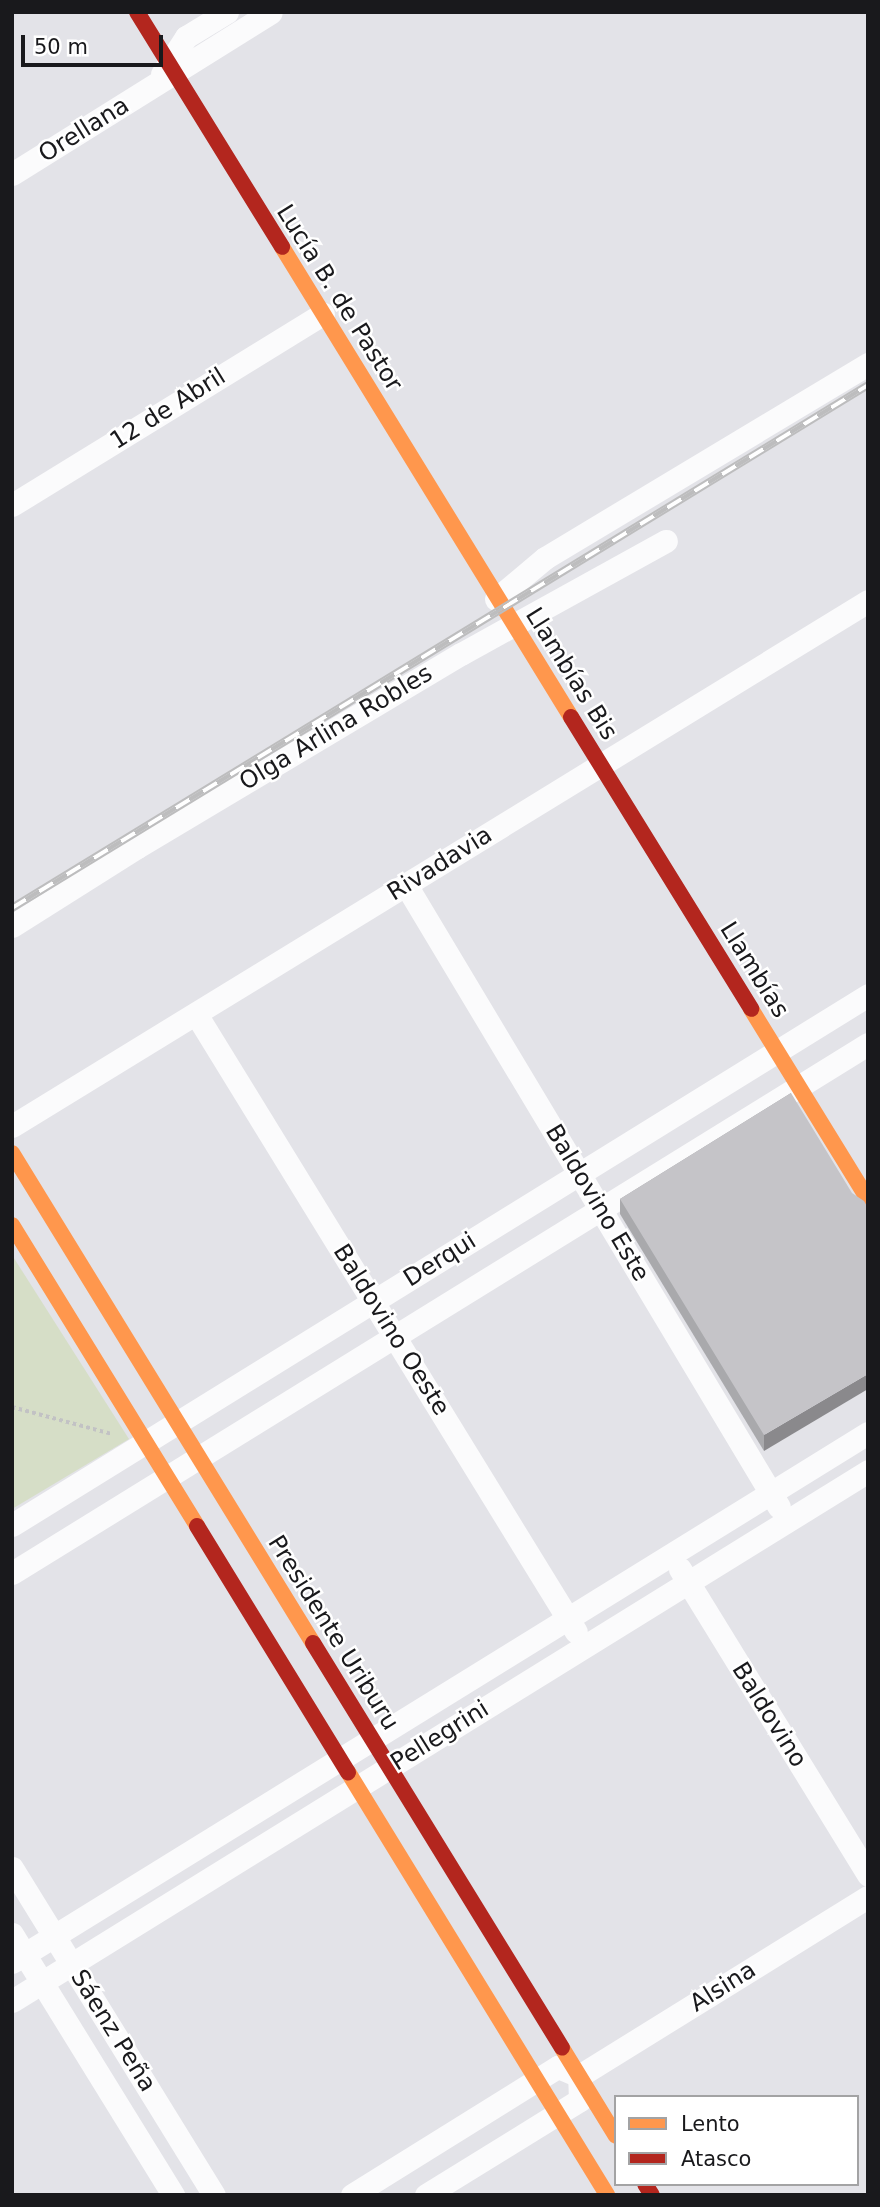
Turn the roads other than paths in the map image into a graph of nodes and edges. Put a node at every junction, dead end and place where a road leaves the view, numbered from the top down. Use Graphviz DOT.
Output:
graph roads {
  1 [pos="137,12"];
  2 [pos="227,12"];
  3 [pos="271,12"];
  4 [pos="171,68"];
  5 [pos="12,174"];
  6 [pos="323,314"];
  7 [pos="868,364"];
  8 [pos="15,496"];
  9 [pos="666,541"];
  10 [pos="868,601"];
  11 [pos="504,610"];
  12 [pos="601,765"];
  13 [pos="406,885"];
  14 [pos="12,926"];
  15 [pos="868,995"];
  16 [pos="196,1014"];
  17 [pos="868,1044"];
  18 [pos="777,1051"];
  19 [pos="799,1087"];
  20 [pos="12,1126"];
  21 [pos="12,1153"];
  22 [pos="579,1174"];
  23 [pos="868,1199"];
  24 [pos="601,1209"];
  25 [pos="12,1225"];
  26 [pos="373,1302"];
  27 [pos="395,1336"];
  28 [pos="178,1423"];
  29 [pos="868,1433"];
  30 [pos="146,1443"];
  31 [pos="199,1457"];
  32 [pos="868,1471"];
  33 [pos="167,1477"];
  34 [pos="771,1493"];
  35 [pos="788,1521"];
  36 [pos="12,1525"];
  37 [pos="671,1555"];
  38 [pos="12,1573"];
  39 [pos="688,1583"];
  40 [pos="568,1619"];
  41 [pos="585,1646"];
  42 [pos="372,1740"];
  43 [pos="340,1759"];
  44 [pos="389,1767"];
  45 [pos="357,1787"];
  46 [pos="12,1868"];
  47 [pos="868,1874"];
  48 [pos="868,1897"];
  49 [pos="12,1934"];
  50 [pos="54,1936"];
  51 [pos="18,1958"];
  52 [pos="71,1964"];
  53 [pos="42,1982"];
  54 [pos="12,2001"];
  55 [pos="579,2076"];
  56 [pos="537,2080"];
  57 [pos="557,2113"];
  58 [pos="614,2133"];
  59 [pos="173,2195"];
  60 [pos="214,2195"];
  61 [pos="352,2195"];
  62 [pos="426,2195"];
  63 [pos="607,2195"];
  1 -- 4 [label="street, Lucía B. de Pastor"];
  2 -- 4 [label="street, Orellana"];
  3 -- 4 [label="street, Orellana"];
  4 -- 5 [label="street, Orellana"];
  4 -- 6 [label="street, Lucía B. de Pastor"];
  6 -- 8 [label="street, 12 de Abril"];
  6 -- 11 [label="street, Lucía B. de Pastor"];
  7 -- 11 [label="street, Olga Arlina Robles"];
  9 -- 11 [label="street, Olga Arlina Robles"];
  10 -- 12 [label="street, Rivadavia"];
  11 -- 12 [label="street, Llambías Bis"];
  11 -- 14 [label="street, Olga Arlina Robles"];
  12 -- 13 [label="street, Rivadavia"];
  12 -- 18 [label="street, Llambías"];
  13 -- 16 [label="street, Rivadavia"];
  13 -- 22 [label="street, Baldovino Este"];
  15 -- 18 [label="street, Derqui"];
  16 -- 20 [label="street, Rivadavia"];
  16 -- 26 [label="street, Baldovino Oeste"];
  17 -- 19 [label="street, Derqui"];
  18 -- 19 [label="street, Llambías"];
  18 -- 22 [label="street, Derqui"];
  19 -- 23 [label="street, Llambías"];
  19 -- 24 [label="street, Derqui"];
  21 -- 28 [label="street, Presidente Uriburu"];
  22 -- 24 [label="street, Baldovino Este"];
  22 -- 26 [label="street, Derqui"];
  24 -- 27 [label="street, Derqui"];
  24 -- 34 [label="street, Baldovino Este"];
  25 -- 30 [label="street"];
  26 -- 27 [label="street, Baldovino Oeste"];
  26 -- 28 [label="street, Derqui"];
  27 -- 31 [label="street, Derqui"];
  27 -- 40 [label="street, Baldovino Oeste"];
  28 -- 30 [label="street, Derqui"];
  28 -- 31 [label="street, Presidente Uriburu"];
  29 -- 34 [label="street, Pellegrini"];
  30 -- 33 [label="street"];
  30 -- 36 [label="street, Derqui"];
  31 -- 33 [label="street, Derqui"];
  31 -- 42 [label="street, Presidente Uriburu"];
  32 -- 35 [label="street, Pellegrini"];
  33 -- 38 [label="street, Derqui"];
  33 -- 43 [label="street"];
  34 -- 35 [label="street, Baldovino Este"];
  34 -- 37 [label="street, Pellegrini"];
  35 -- 39 [label="street, Pellegrini"];
  37 -- 39 [label="street, Baldovino"];
  37 -- 40 [label="street, Pellegrini"];
  39 -- 41 [label="street, Pellegrini"];
  39 -- 47 [label="street, Baldovino"];
  40 -- 41 [label="street, Baldovino Oeste"];
  40 -- 42 [label="street, Pellegrini"];
  41 -- 44 [label="street, Pellegrini"];
  42 -- 43 [label="street, Pellegrini"];
  42 -- 44 [label="street, Presidente Uriburu"];
  43 -- 45 [label="street"];
  43 -- 50 [label="street, Pellegrini"];
  44 -- 45 [label="street, Pellegrini"];
  44 -- 55 [label="street, Presidente Uriburu"];
  45 -- 52 [label="street, Pellegrini"];
  45 -- 56 [label="street"];
  46 -- 50 [label="street, Sáenz Peña"];
  48 -- 55 [label="street, Alsina"];
  49 -- 51 [label="street, Sáenz Peña"];
  50 -- 51 [label="street, Pellegrini"];
  50 -- 52 [label="street, Sáenz Peña"];
  51 -- 53 [label="street, Sáenz Peña"];
  52 -- 53 [label="street, Pellegrini"];
  52 -- 60 [label="street, Sáenz Peña"];
  53 -- 54 [label="street, Pellegrini"];
  53 -- 59 [label="street, Sáenz Peña"];
  55 -- 56 [label="street"];
  55 -- 57 [label="street"];
  55 -- 58 [label="street, Presidente Uriburu"];
  56 -- 57 [label="street"];
  56 -- 61 [label="street"];
  57 -- 62 [label="street"];
  57 -- 63 [label="street"];
}
